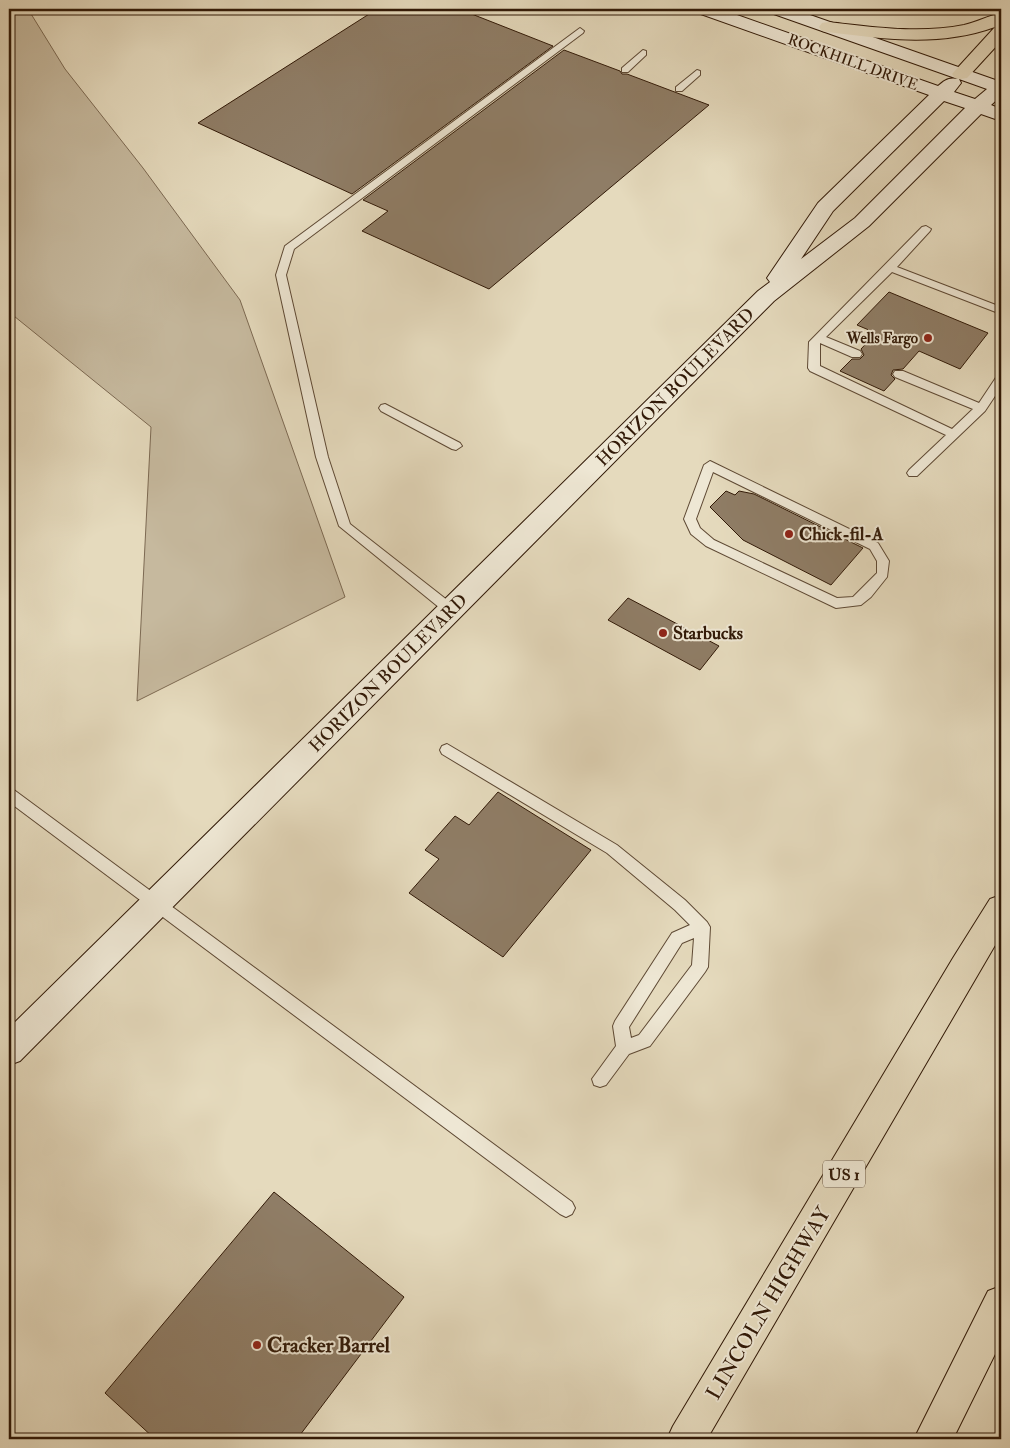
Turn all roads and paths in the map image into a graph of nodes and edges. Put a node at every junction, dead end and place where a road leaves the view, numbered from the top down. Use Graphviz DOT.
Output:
graph roads {
  1 [pos="704,9"];
  2 [pos="777,9"];
  3 [pos="1001,18"];
  4 [pos="828,27"];
  5 [pos="1001,30"];
  6 [pos="580,31"];
  7 [pos="643,54"];
  8 [pos="625,70"];
  9 [pos="697,73"];
  10 [pos="962,74"];
  11 [pos="1001,87"];
  12 [pos="679,90"];
  13 [pos="942,94"];
  14 [pos="977,106"];
  15 [pos="1001,115"];
  16 [pos="926,229"];
  17 [pos="890,268"];
  18 [pos="766,296"];
  19 [pos="1001,311"];
  20 [pos="818,338"];
  21 [pos="856,354"];
  22 [pos="899,374"];
  23 [pos="1001,379"];
  24 [pos="384,408"];
  25 [pos="981,408"];
  26 [pos="954,434"];
  27 [pos="456,446"];
  28 [pos="710,465"];
  29 [pos="913,474"];
  30 [pos="450,610"];
  31 [pos="447,750"];
  32 [pos="9,794"];
  33 [pos="155,904"];
  34 [pos="1001,908"];
  35 [pos="702,926"];
  36 [pos="624,1048"];
  37 [pos="9,1050"];
  38 [pos="600,1079"];
  39 [pos="566,1208"];
  40 [pos="1001,1304"];
  41 [pos="1001,1330"];
  42 [pos="969,1369"];
  43 [pos="686,1439"];
  44 [pos="933,1439"];
  1 -- 13 [label="street, ROCKHILL DRIVE"];
  2 -- 4 [label="street, ROCKHILL DRIVE"];
  3 -- 4 [label="highway"];
  4 -- 10 [label="street, ROCKHILL DRIVE"];
  5 -- 10 [label="highway"];
  6 -- 30 [label="lane"];
  7 -- 8 [label="lane"];
  9 -- 12 [label="lane"];
  10 -- 11 [label="street, ROCKHILL DRIVE"];
  10 -- 13 [label="street, HORIZON BOULEVARD"];
  11 -- 14 [label="street, HORIZON BOULEVARD"];
  13 -- 14 [label="street, ROCKHILL DRIVE"];
  13 -- 18 [label="street, HORIZON BOULEVARD"];
  14 -- 15 [label="street, ROCKHILL DRIVE"];
  14 -- 18 [label="street, HORIZON BOULEVARD"];
  16 -- 17 [label="lane"];
  17 -- 19 [label="lane"];
  17 -- 20 [label="lane"];
  18 -- 30 [label="street, HORIZON BOULEVARD"];
  20 -- 21 [label="lane"];
  20 -- 26 [label="lane"];
  22 -- 25 [label="lane"];
  23 -- 25 [label="lane"];
  24 -- 27 [label="lane"];
  25 -- 26 [label="lane"];
  26 -- 29 [label="lane"];
  28 -- 28 [label="lane"];
  30 -- 33 [label="street, HORIZON BOULEVARD"];
  31 -- 35 [label="lane"];
  32 -- 33 [label="lane"];
  33 -- 37 [label="street, HORIZON BOULEVARD"];
  33 -- 39 [label="lane"];
  34 -- 43 [label="highway, LINCOLN HIGHWAY / US 1"];
  35 -- 36 [label="lane"];
  35 -- 36 [label="lane"];
  36 -- 38 [label="lane"];
  40 -- 42 [label="highway"];
  41 -- 42 [label="highway"];
  42 -- 44 [label="highway"];
}
